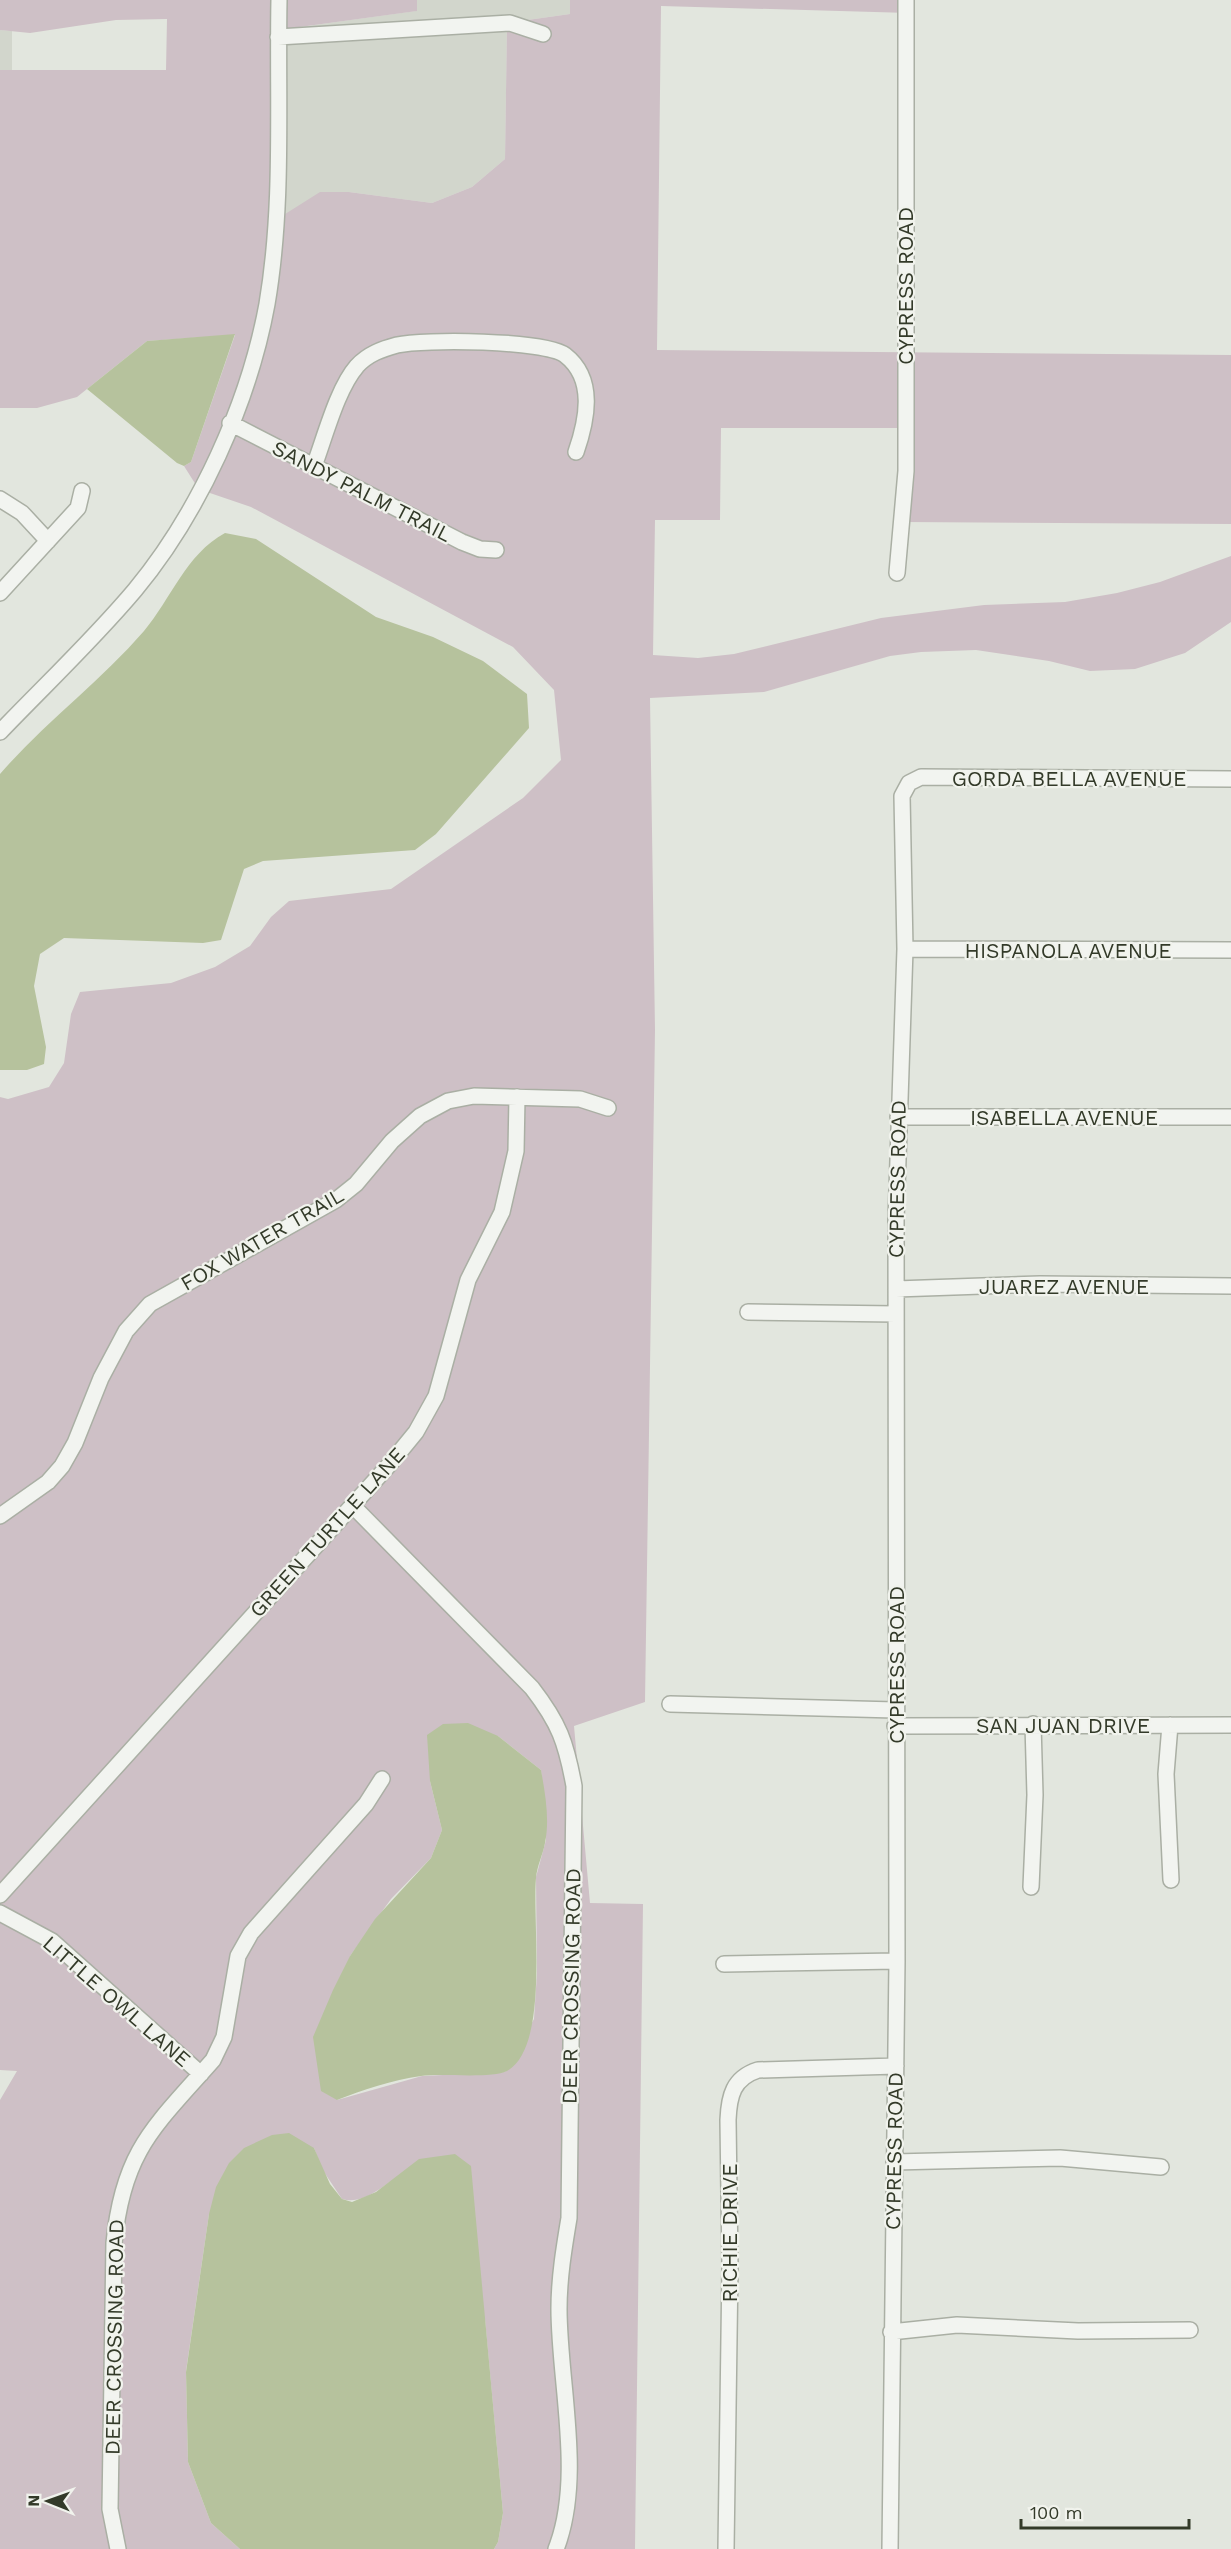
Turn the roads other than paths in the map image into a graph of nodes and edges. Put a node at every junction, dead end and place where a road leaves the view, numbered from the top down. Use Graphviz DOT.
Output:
graph roads {
  1 [pos="279,0"];
  2 [pos="906,0"];
  3 [pos="543,34"];
  4 [pos="278,37"];
  5 [pos="230,423"];
  6 [pos="576,452"];
  7 [pos="314,466"];
  8 [pos="82,491"];
  9 [pos="0,498"];
  10 [pos="48,541"];
  11 [pos="496,550"];
  12 [pos="897,573"];
  13 [pos="0,593"];
  14 [pos="0,732"];
  15 [pos="1231,778"];
  16 [pos="909,783"];
  17 [pos="905,949"];
  18 [pos="1231,950"];
  19 [pos="517,1097"];
  20 [pos="608,1108"];
  21 [pos="898,1117"];
  22 [pos="1231,1117"];
  23 [pos="1231,1287"];
  24 [pos="896,1289"];
  25 [pos="748,1312"];
  26 [pos="896,1314"];
  27 [pos="352,1505"];
  28 [pos="0,1516"];
  29 [pos="670,1704"];
  30 [pos="895,1718"];
  31 [pos="1033,1724"];
  32 [pos="1170,1725"];
  33 [pos="1231,1725"];
  34 [pos="382,1779"];
  35 [pos="1172,1880"];
  36 [pos="1031,1887"];
  37 [pos="0,1895"];
  38 [pos="0,1913"];
  39 [pos="897,1961"];
  40 [pos="724,1964"];
  41 [pos="896,2066"];
  42 [pos="201,2074"];
  43 [pos="894,2162"];
  44 [pos="1161,2167"];
  45 [pos="1190,2330"];
  46 [pos="891,2332"];
  47 [pos="118,2549"];
  48 [pos="556,2549"];
  49 [pos="726,2549"];
  50 [pos="890,2549"];
  1 -- 4 [label="street"];
  2 -- 12 [label="street, CYPRESS ROAD"];
  3 -- 4 [label="street"];
  4 -- 5 [label="street"];
  5 -- 7 [label="street, SANDY PALM TRAIL"];
  5 -- 14 [label="street"];
  6 -- 7 [label="street"];
  7 -- 11 [label="street, SANDY PALM TRAIL"];
  8 -- 10 [label="street"];
  9 -- 10 [label="street"];
  10 -- 13 [label="street"];
  15 -- 16 [label="street, GORDA BELLA AVENUE"];
  16 -- 17 [label="street, CYPRESS ROAD"];
  17 -- 18 [label="street, HISPANOLA AVENUE"];
  17 -- 21 [label="street, CYPRESS ROAD"];
  19 -- 20 [label="street, FOX WATER TRAIL"];
  19 -- 27 [label="street, GREEN TURTLE LANE"];
  19 -- 28 [label="street, FOX WATER TRAIL"];
  21 -- 22 [label="street, ISABELLA AVENUE"];
  21 -- 24 [label="street, CYPRESS ROAD"];
  23 -- 24 [label="street, JUAREZ AVENUE"];
  24 -- 26 [label="street, CYPRESS ROAD"];
  25 -- 26 [label="street"];
  26 -- 30 [label="street, CYPRESS ROAD"];
  27 -- 37 [label="street, GREEN TURTLE LANE"];
  27 -- 48 [label="street, DEER CROSSING ROAD"];
  29 -- 30 [label="street, SAN JUAN DRIVE"];
  30 -- 31 [label="street, SAN JUAN DRIVE"];
  30 -- 39 [label="street, CYPRESS ROAD"];
  31 -- 32 [label="street, SAN JUAN DRIVE"];
  31 -- 36 [label="street"];
  32 -- 33 [label="street, SAN JUAN DRIVE"];
  32 -- 35 [label="street"];
  34 -- 42 [label="street, DEER CROSSING ROAD"];
  38 -- 42 [label="street, LITTLE OWL LANE"];
  39 -- 40 [label="street"];
  39 -- 41 [label="street, CYPRESS ROAD"];
  41 -- 43 [label="street, CYPRESS ROAD"];
  41 -- 49 [label="street, RICHIE DRIVE"];
  42 -- 47 [label="street, DEER CROSSING ROAD"];
  43 -- 44 [label="street"];
  43 -- 46 [label="street, CYPRESS ROAD"];
  45 -- 46 [label="street"];
  46 -- 50 [label="street, CYPRESS ROAD"];
}
